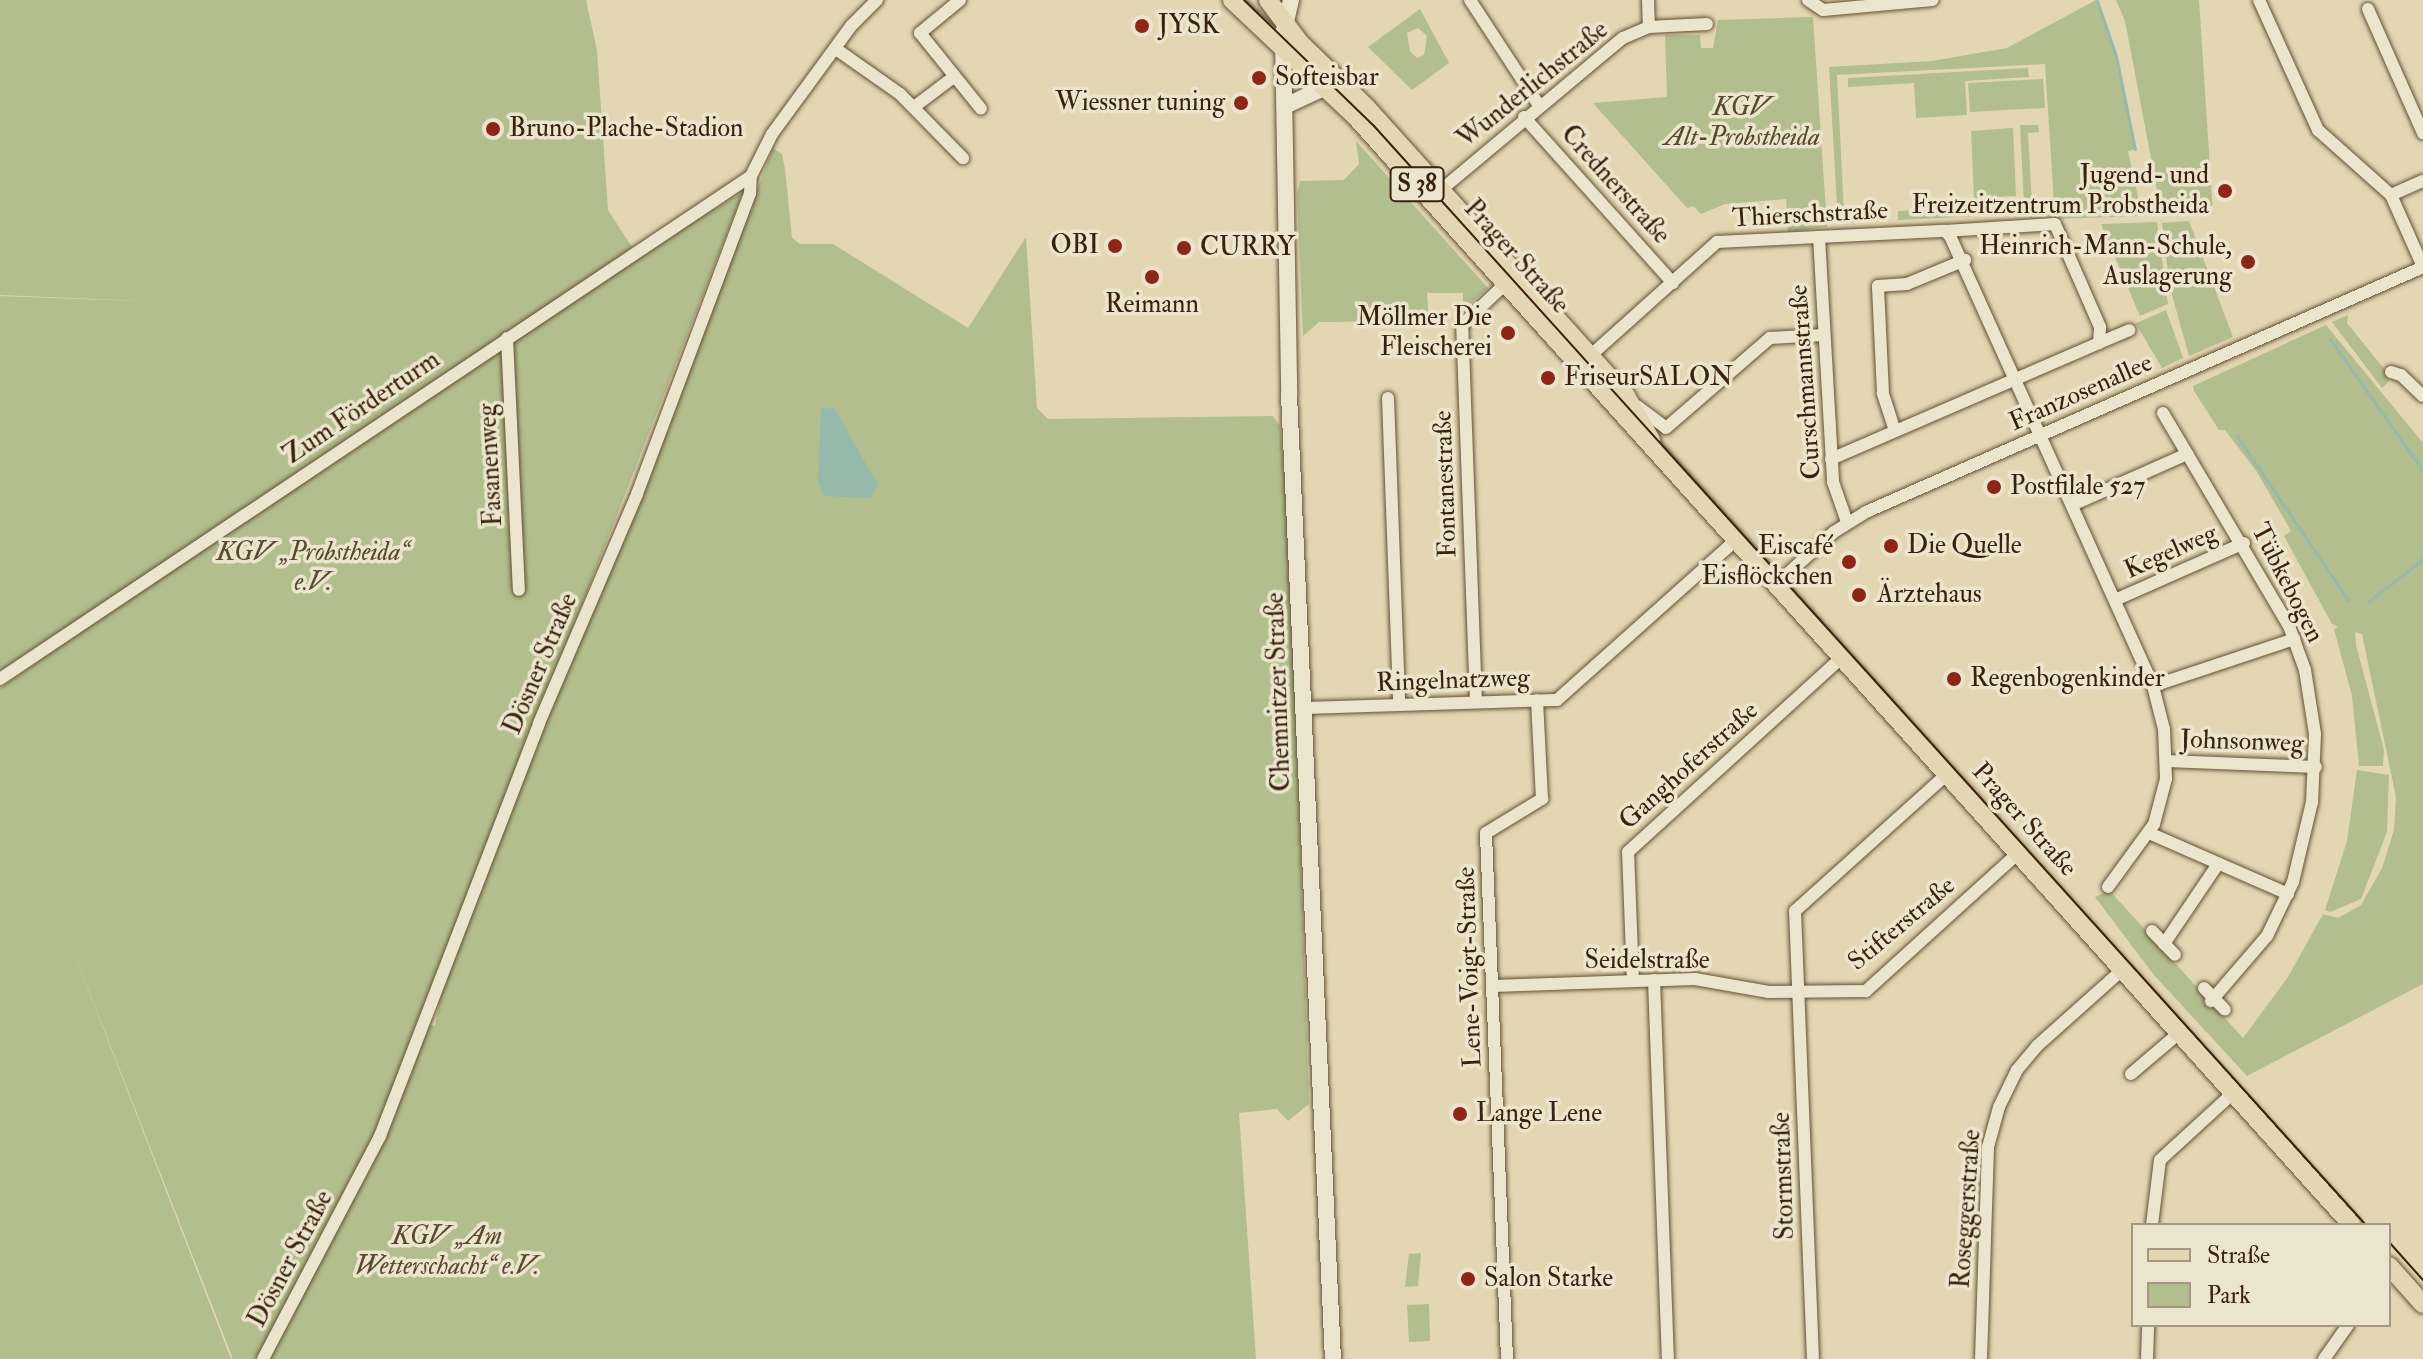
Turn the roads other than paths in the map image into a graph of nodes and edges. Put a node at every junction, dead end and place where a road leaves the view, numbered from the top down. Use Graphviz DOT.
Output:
graph roads {
  1 [pos="877,0"];
  2 [pos="960,0"];
  3 [pos="1232,0"];
  4 [pos="1268,0"];
  5 [pos="1291,0"];
  6 [pos="1470,0"];
  7 [pos="1648,0"];
  8 [pos="1808,0"];
  9 [pos="1933,0"];
  10 [pos="2259,0"];
  11 [pos="2368,9"];
  12 [pos="1286,23"];
  13 [pos="1707,24"];
  14 [pos="1649,27"];
  15 [pos="1284,47"];
  16 [pos="836,49"];
  17 [pos="955,76"];
  18 [pos="1326,87"];
  19 [pos="1538,104"];
  20 [pos="1285,106"];
  21 [pos="914,107"];
  22 [pos="981,109"];
  23 [pos="1524,117"];
  24 [pos="2423,133"];
  25 [pos="963,158"];
  26 [pos="751,176"];
  27 [pos="2423,181"];
  28 [pos="1441,190"];
  29 [pos="2391,195"];
  30 [pos="1945,231"];
  31 [pos="1819,237"];
  32 [pos="1965,260"];
  33 [pos="2423,267"];
  34 [pos="1673,283"];
  35 [pos="1505,284"];
  36 [pos="2129,330"];
  37 [pos="1824,335"];
  38 [pos="507,338"];
  39 [pos="2099,343"];
  40 [pos="1590,356"];
  41 [pos="2391,372"];
  42 [pos="2016,379"];
  43 [pos="1626,396"];
  44 [pos="2423,396"];
  45 [pos="1388,398"];
  46 [pos="2163,413"];
  47 [pos="1895,431"];
  48 [pos="2042,435"];
  49 [pos="1656,451"];
  50 [pos="2187,454"];
  51 [pos="1831,459"];
  52 [pos="2072,505"];
  53 [pos="1847,522"];
  54 [pos="1735,541"];
  55 [pos="2244,543"];
  56 [pos="1774,586"];
  57 [pos="519,590"];
  58 [pos="2115,600"];
  59 [pos="2294,639"];
  60 [pos="1840,659"];
  61 [pos="0,679"];
  62 [pos="2153,686"];
  63 [pos="1537,700"];
  64 [pos="1476,702"];
  65 [pos="1399,705"];
  66 [pos="1304,708"];
  67 [pos="2167,761"];
  68 [pos="2316,767"];
  69 [pos="1947,774"];
  70 [pos="2149,833"];
  71 [pos="2018,853"];
  72 [pos="2218,864"];
  73 [pos="2108,887"];
  74 [pos="2288,894"];
  75 [pos="2152,931"];
  76 [pos="2164,944"];
  77 [pos="2175,955"];
  78 [pos="2123,969"];
  79 [pos="1654,980"];
  80 [pos="1633,981"];
  81 [pos="1493,986"];
  82 [pos="2204,988"];
  83 [pos="1800,992"];
  84 [pos="2212,1000"];
  85 [pos="2225,1010"];
  86 [pos="2179,1033"];
  87 [pos="2131,1074"];
  88 [pos="2233,1093"];
  89 [pos="2152,1223"];
  90 [pos="2350,1223"];
  91 [pos="2392,1274"];
  92 [pos="2423,1304"];
  93 [pos="2148,1327"];
  94 [pos="2347,1327"];
  95 [pos="263,1359"];
  96 [pos="1333,1359"];
  97 [pos="1507,1359"];
  98 [pos="1668,1359"];
  99 [pos="1813,1359"];
  100 [pos="1981,1359"];
  101 [pos="2147,1359"];
  102 [pos="2324,1359"];
  1 -- 16 [label="street, Dösner Straße"];
  2 -- 17 [label="street"];
  3 -- 15 [label="main road, Prager Straße / S 38"];
  4 -- 12 [label="main road, Prager Straße"];
  5 -- 12 [label="main road, Chemnitzer Straße"];
  6 -- 19 [label="street, Crednerstraße"];
  7 -- 14 [label="street"];
  8 -- 9 [label="street"];
  10 -- 29 [label="street"];
  11 -- 24 [label="street"];
  12 -- 15 [label="main road, Chemnitzer Straße"];
  12 -- 28 [label="main road, Prager Straße"];
  13 -- 14 [label="street, Wunderlichstraße"];
  14 -- 19 [label="street, Wunderlichstraße"];
  15 -- 18 [label="main road, Prager Straße / S 38"];
  15 -- 20 [label="main road, Chemnitzer Straße"];
  16 -- 21 [label="street"];
  16 -- 26 [label="street, Dösner Straße"];
  17 -- 21 [label="street"];
  17 -- 22 [label="street"];
  18 -- 20 [label="main road"];
  18 -- 35 [label="main road, Prager Straße / S 38"];
  19 -- 23 [label="street, Wunderlichstraße"];
  20 -- 66 [label="main road, Chemnitzer Straße"];
  21 -- 25 [label="street"];
  23 -- 28 [label="street, Wunderlichstraße"];
  23 -- 34 [label="street, Crednerstraße"];
  26 -- 38 [label="street, Zum Förderturm"];
  26 -- 95 [label="street, Dösner Straße"];
  27 -- 29 [label="street"];
  28 -- 40 [label="main road, Prager Straße"];
  29 -- 33 [label="street"];
  30 -- 31 [label="street, Thierschstraße"];
  30 -- 32 [label="street"];
  30 -- 39 [label="street, Thierschstraße"];
  31 -- 34 [label="street, Thierschstraße"];
  31 -- 37 [label="street, Curschmannstraße"];
  32 -- 42 [label="street"];
  32 -- 47 [label="street"];
  33 -- 48 [label="street, Franzosenallee"];
  34 -- 40 [label="street, Thierschstraße"];
  35 -- 49 [label="main road, Prager Straße"];
  35 -- 64 [label="street, Fontanestraße"];
  36 -- 39 [label="street"];
  37 -- 43 [label="street"];
  37 -- 51 [label="street, Curschmannstraße"];
  38 -- 57 [label="street, Fasanenweg"];
  38 -- 61 [label="street, Zum Förderturm"];
  39 -- 42 [label="street"];
  40 -- 43 [label="main road, Prager Straße"];
  41 -- 44 [label="street"];
  42 -- 47 [label="street"];
  42 -- 48 [label="street"];
  43 -- 49 [label="main road, Prager Straße"];
  45 -- 65 [label="street"];
  46 -- 50 [label="street, Tübkebogen"];
  47 -- 51 [label="street"];
  48 -- 52 [label="street"];
  48 -- 53 [label="street, Franzosenallee"];
  49 -- 54 [label="main road, Prager Straße"];
  50 -- 52 [label="street"];
  50 -- 55 [label="street, Tübkebogen"];
  51 -- 53 [label="street, Curschmannstraße"];
  52 -- 58 [label="street"];
  53 -- 56 [label="street, Franzosenallee"];
  54 -- 56 [label="main road, Prager Straße"];
  54 -- 63 [label="street, Ringelnatzweg"];
  55 -- 58 [label="street, Kegelweg"];
  55 -- 59 [label="street, Tübkebogen"];
  56 -- 60 [label="main road, Prager Straße"];
  58 -- 62 [label="street"];
  59 -- 62 [label="street"];
  59 -- 68 [label="street, Tübkebogen"];
  60 -- 69 [label="main road, Prager Straße"];
  60 -- 80 [label="street, Ganghoferstraße"];
  62 -- 67 [label="street"];
  63 -- 64 [label="street, Ringelnatzweg"];
  63 -- 81 [label="street, Lene-Voigt-Straße"];
  64 -- 65 [label="street, Ringelnatzweg"];
  65 -- 66 [label="street, Ringelnatzweg"];
  66 -- 96 [label="main road, Chemnitzer Straße"];
  67 -- 68 [label="street, Johnsonweg"];
  67 -- 70 [label="street"];
  68 -- 74 [label="street, Tübkebogen"];
  69 -- 71 [label="main road, Prager Straße"];
  69 -- 83 [label="street, Stormstraße"];
  70 -- 72 [label="street"];
  70 -- 73 [label="street"];
  71 -- 78 [label="main road, Prager Straße"];
  71 -- 83 [label="street, Stifterstraße"];
  72 -- 74 [label="street"];
  72 -- 76 [label="street"];
  74 -- 84 [label="street, Tübkebogen"];
  75 -- 76 [label="street"];
  76 -- 77 [label="street"];
  78 -- 86 [label="main road, Prager Straße"];
  78 -- 100 [label="street, Roseggerstraße"];
  79 -- 80 [label="street, Seidelstraße"];
  79 -- 83 [label="street, Seidelstraße"];
  79 -- 98 [label="street"];
  80 -- 81 [label="street, Seidelstraße"];
  81 -- 97 [label="street, Lene-Voigt-Straße"];
  82 -- 84 [label="street"];
  83 -- 99 [label="street, Stormstraße"];
  84 -- 85 [label="street"];
  86 -- 87 [label="street"];
  86 -- 88 [label="main road, Prager Straße"];
  88 -- 89 [label="street"];
  88 -- 90 [label="main road, Prager Straße"];
  91 -- 92 [label="main road"];
  93 -- 101 [label="street"];
  94 -- 102 [label="street"];
}
